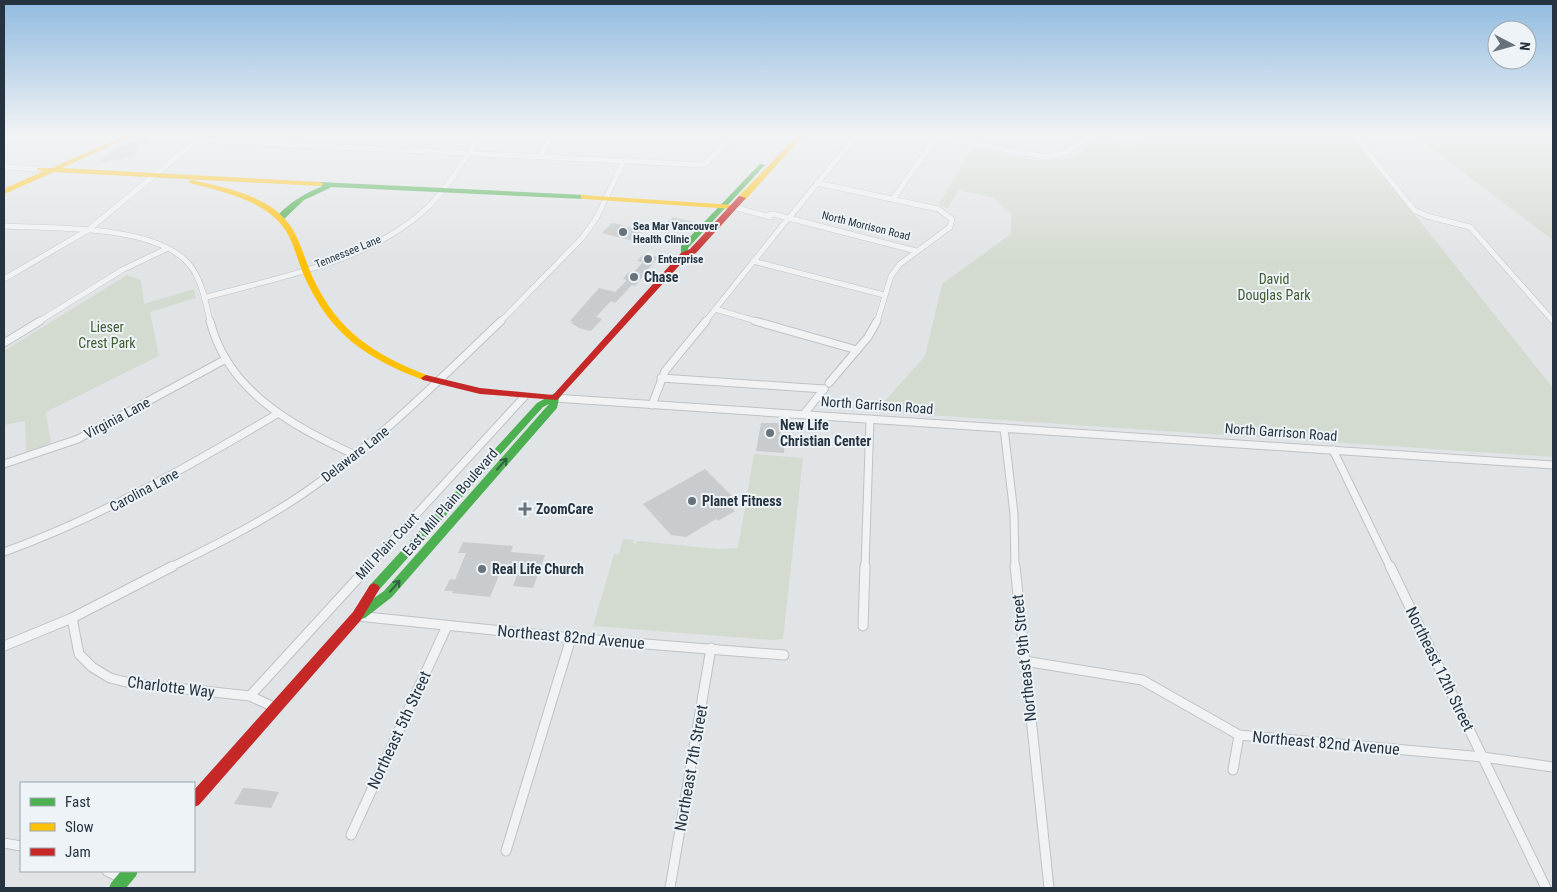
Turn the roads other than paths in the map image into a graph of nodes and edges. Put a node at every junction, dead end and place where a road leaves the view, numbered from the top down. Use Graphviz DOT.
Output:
graph roads {
  1 [pos="25,178"];
  2 [pos="30,178"];
  3 [pos="152,178"];
  4 [pos="178,178"];
  5 [pos="199,178"];
  6 [pos="450,178"];
  7 [pos="616,178"];
  8 [pos="754,178"];
  9 [pos="758,178"];
  10 [pos="821,178"];
  11 [pos="908,178"];
  12 [pos="1388,178"];
  13 [pos="235,180"];
  14 [pos="817,183"];
  15 [pos="335,184"];
  16 [pos="4,186"];
  17 [pos="441,190"];
  18 [pos="234,191"];
  19 [pos="4,192"];
  20 [pos="606,199"];
  21 [pos="893,199"];
  22 [pos="730,206"];
  23 [pos="280,218"];
  24 [pos="787,220"];
  25 [pos="5,226"];
  26 [pos="88,230"];
  27 [pos="166,248"];
  28 [pos="916,250"];
  29 [pos="753,261"];
  30 [pos="306,268"];
  31 [pos="4,279"];
  32 [pos="884,295"];
  33 [pos="204,298"];
  34 [pos="715,309"];
  35 [pos="1553,321"];
  36 [pos="4,343"];
  37 [pos="857,350"];
  38 [pos="226,359"];
  39 [pos="661,378"];
  40 [pos="438,381"];
  41 [pos="829,383"];
  42 [pos="524,397"];
  43 [pos="554,398"];
  44 [pos="652,405"];
  45 [pos="277,414"];
  46 [pos="804,414"];
  47 [pos="870,419"];
  48 [pos="1004,428"];
  49 [pos="1333,450"];
  50 [pos="355,455"];
  51 [pos="4,464"];
  52 [pos="1553,465"];
  53 [pos="4,552"];
  54 [pos="357,616"];
  55 [pos="72,618"];
  56 [pos="447,626"];
  57 [pos="862,626"];
  58 [pos="571,638"];
  59 [pos="4,646"];
  60 [pos="711,648"];
  61 [pos="784,655"];
  62 [pos="1024,661"];
  63 [pos="250,696"];
  64 [pos="276,708"];
  65 [pos="1240,735"];
  66 [pos="1483,757"];
  67 [pos="1553,766"];
  68 [pos="1233,770"];
  69 [pos="195,799"];
  70 [pos="351,835"];
  71 [pos="4,843"];
  72 [pos="20,846"];
  73 [pos="506,851"];
  74 [pos="109,872"];
  75 [pos="130,872"];
  76 [pos="124,879"];
  77 [pos="116,888"];
  78 [pos="670,888"];
  79 [pos="1049,888"];
  80 [pos="1546,888"];
  1 -- 16 [label="street"];
  2 -- 19 [label="street"];
  3 -- 26 [label="street"];
  4 -- 18 [label="street"];
  5 -- 13 [label="street, North Morrison Road"];
  6 -- 17 [label="street, Tennessee Lane"];
  7 -- 20 [label="street, Delaware Lane"];
  8 -- 22 [label="street, East Mill Plain Boulevard"];
  9 -- 22 [label="street, East Mill Plain Boulevard"];
  10 -- 14 [label="street"];
  11 -- 21 [label="street"];
  12 -- 35 [label="street"];
  13 -- 15 [label="street, North Morrison Road"];
  13 -- 18 [label="street"];
  14 -- 21 [label="street"];
  14 -- 24 [label="street"];
  15 -- 17 [label="street, North Morrison Road"];
  15 -- 23 [label="street"];
  17 -- 20 [label="street, North Morrison Road"];
  17 -- 30 [label="street, Tennessee Lane"];
  18 -- 23 [label="street"];
  20 -- 22 [label="street, North Morrison Road"];
  20 -- 40 [label="street, Delaware Lane"];
  21 -- 28 [label="street"];
  22 -- 24 [label="street, North Morrison Road"];
  22 -- 43 [label="street, East Mill Plain Boulevard"];
  23 -- 30 [label="street, North Garrison Road"];
  24 -- 28 [label="street, North Morrison Road"];
  24 -- 29 [label="street"];
  25 -- 26 [label="street"];
  26 -- 27 [label="street"];
  26 -- 31 [label="street"];
  27 -- 33 [label="street"];
  27 -- 36 [label="street"];
  28 -- 32 [label="street"];
  29 -- 32 [label="street"];
  29 -- 34 [label="street"];
  30 -- 33 [label="street, Tennessee Lane"];
  30 -- 40 [label="street, North Garrison Road"];
  32 -- 37 [label="street"];
  33 -- 38 [label="street"];
  34 -- 37 [label="street"];
  34 -- 39 [label="street"];
  37 -- 41 [label="street"];
  38 -- 45 [label="street"];
  38 -- 51 [label="street, Virginia Lane"];
  39 -- 44 [label="street"];
  39 -- 46 [label="street"];
  40 -- 42 [label="street, North Garrison Road"];
  40 -- 50 [label="street, Delaware Lane"];
  42 -- 43 [label="street, North Garrison Road"];
  42 -- 63 [label="street, Mill Plain Court"];
  43 -- 44 [label="street, North Garrison Road"];
  43 -- 54 [label="street, East Mill Plain Boulevard"];
  44 -- 46 [label="street, North Garrison Road"];
  45 -- 50 [label="street"];
  45 -- 53 [label="street, Carolina Lane"];
  46 -- 47 [label="street, North Garrison Road"];
  47 -- 48 [label="street, North Garrison Road"];
  47 -- 57 [label="street"];
  48 -- 49 [label="street, North Garrison Road"];
  48 -- 62 [label="street, Northeast 9th Street"];
  49 -- 52 [label="street, North Garrison Road"];
  49 -- 66 [label="street, Northeast 12th Street"];
  50 -- 55 [label="street, Delaware Lane"];
  54 -- 56 [label="street, Northeast 82nd Avenue"];
  54 -- 64 [label="street, East Mill Plain Boulevard"];
  55 -- 59 [label="street, Delaware Lane"];
  55 -- 63 [label="street, Charlotte Way"];
  56 -- 58 [label="street, Northeast 82nd Avenue"];
  56 -- 70 [label="street, Northeast 5th Street"];
  58 -- 60 [label="street, Northeast 82nd Avenue"];
  58 -- 73 [label="street"];
  60 -- 61 [label="street, Northeast 82nd Avenue"];
  60 -- 78 [label="street, Northeast 7th Street"];
  62 -- 65 [label="street, Northeast 82nd Avenue"];
  62 -- 79 [label="street, Northeast 9th Street"];
  63 -- 64 [label="street, Charlotte Way"];
  64 -- 69 [label="street, East Mill Plain Boulevard"];
  65 -- 66 [label="street, Northeast 82nd Avenue"];
  65 -- 68 [label="street"];
  66 -- 67 [label="street, Northeast 82nd Avenue"];
  66 -- 80 [label="street, Northeast 12th Street"];
  71 -- 72 [label="street"];
  74 -- 76 [label="street"];
  75 -- 76 [label="street"];
  76 -- 77 [label="street"];
}
